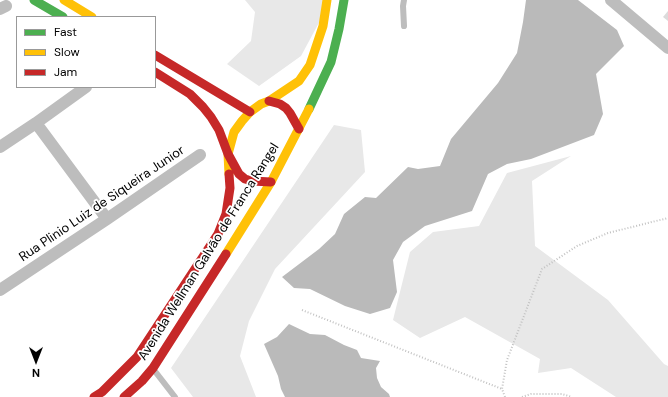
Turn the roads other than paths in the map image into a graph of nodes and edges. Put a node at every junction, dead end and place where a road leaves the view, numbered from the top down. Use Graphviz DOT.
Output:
graph roads {
  1 [pos="34,0"];
  2 [pos="64,0"];
  3 [pos="327,0"];
  4 [pos="344,0"];
  5 [pos="404,0"];
  6 [pos="610,0"];
  7 [pos="61,16"];
  8 [pos="90,16"];
  9 [pos="404,26"];
  10 [pos="668,48"];
  11 [pos="156,56"];
  12 [pos="156,73"];
  13 [pos="85,88"];
  14 [pos="268,101"];
  15 [pos="250,112"];
  16 [pos="36,123"];
  17 [pos="299,129"];
  18 [pos="0,147"];
  19 [pos="228,154"];
  20 [pos="200,155"];
  21 [pos="271,182"];
  22 [pos="107,219"];
  23 [pos="0,290"];
  24 [pos="153,368"];
  25 [pos="94,397"];
  26 [pos="124,397"];
  27 [pos="175,397"];
  1 -- 7 [label="main road"];
  2 -- 8 [label="main road"];
  3 -- 14 [label="main road, Avenida Wellman Galvão de Franca Rangel"];
  4 -- 17 [label="main road, Avenida Wellman Galvão de Franca Rangel"];
  5 -- 9 [label="lane"];
  6 -- 10 [label="street"];
  11 -- 15 [label="main road"];
  12 -- 19 [label="main road"];
  13 -- 16 [label="street"];
  14 -- 15 [label="main road, Avenida Wellman Galvão de Franca Rangel"];
  14 -- 17 [label="main road"];
  15 -- 19 [label="main road, Avenida Wellman Galvão de Franca Rangel"];
  16 -- 18 [label="street"];
  16 -- 22 [label="street"];
  17 -- 21 [label="main road, Avenida Wellman Galvão de Franca Rangel"];
  19 -- 21 [label="main road"];
  19 -- 25 [label="main road, Avenida Wellman Galvão de Franca Rangel"];
  20 -- 22 [label="street, Rua Plinio Luiz de Siqueira Junior"];
  21 -- 24 [label="main road, Avenida Wellman Galvão de Franca Rangel"];
  22 -- 23 [label="street, Rua Plinio Luiz de Siqueira Junior"];
  24 -- 26 [label="main road, Avenida Wellman Galvão de Franca Rangel"];
  24 -- 27 [label="lane"];
}
